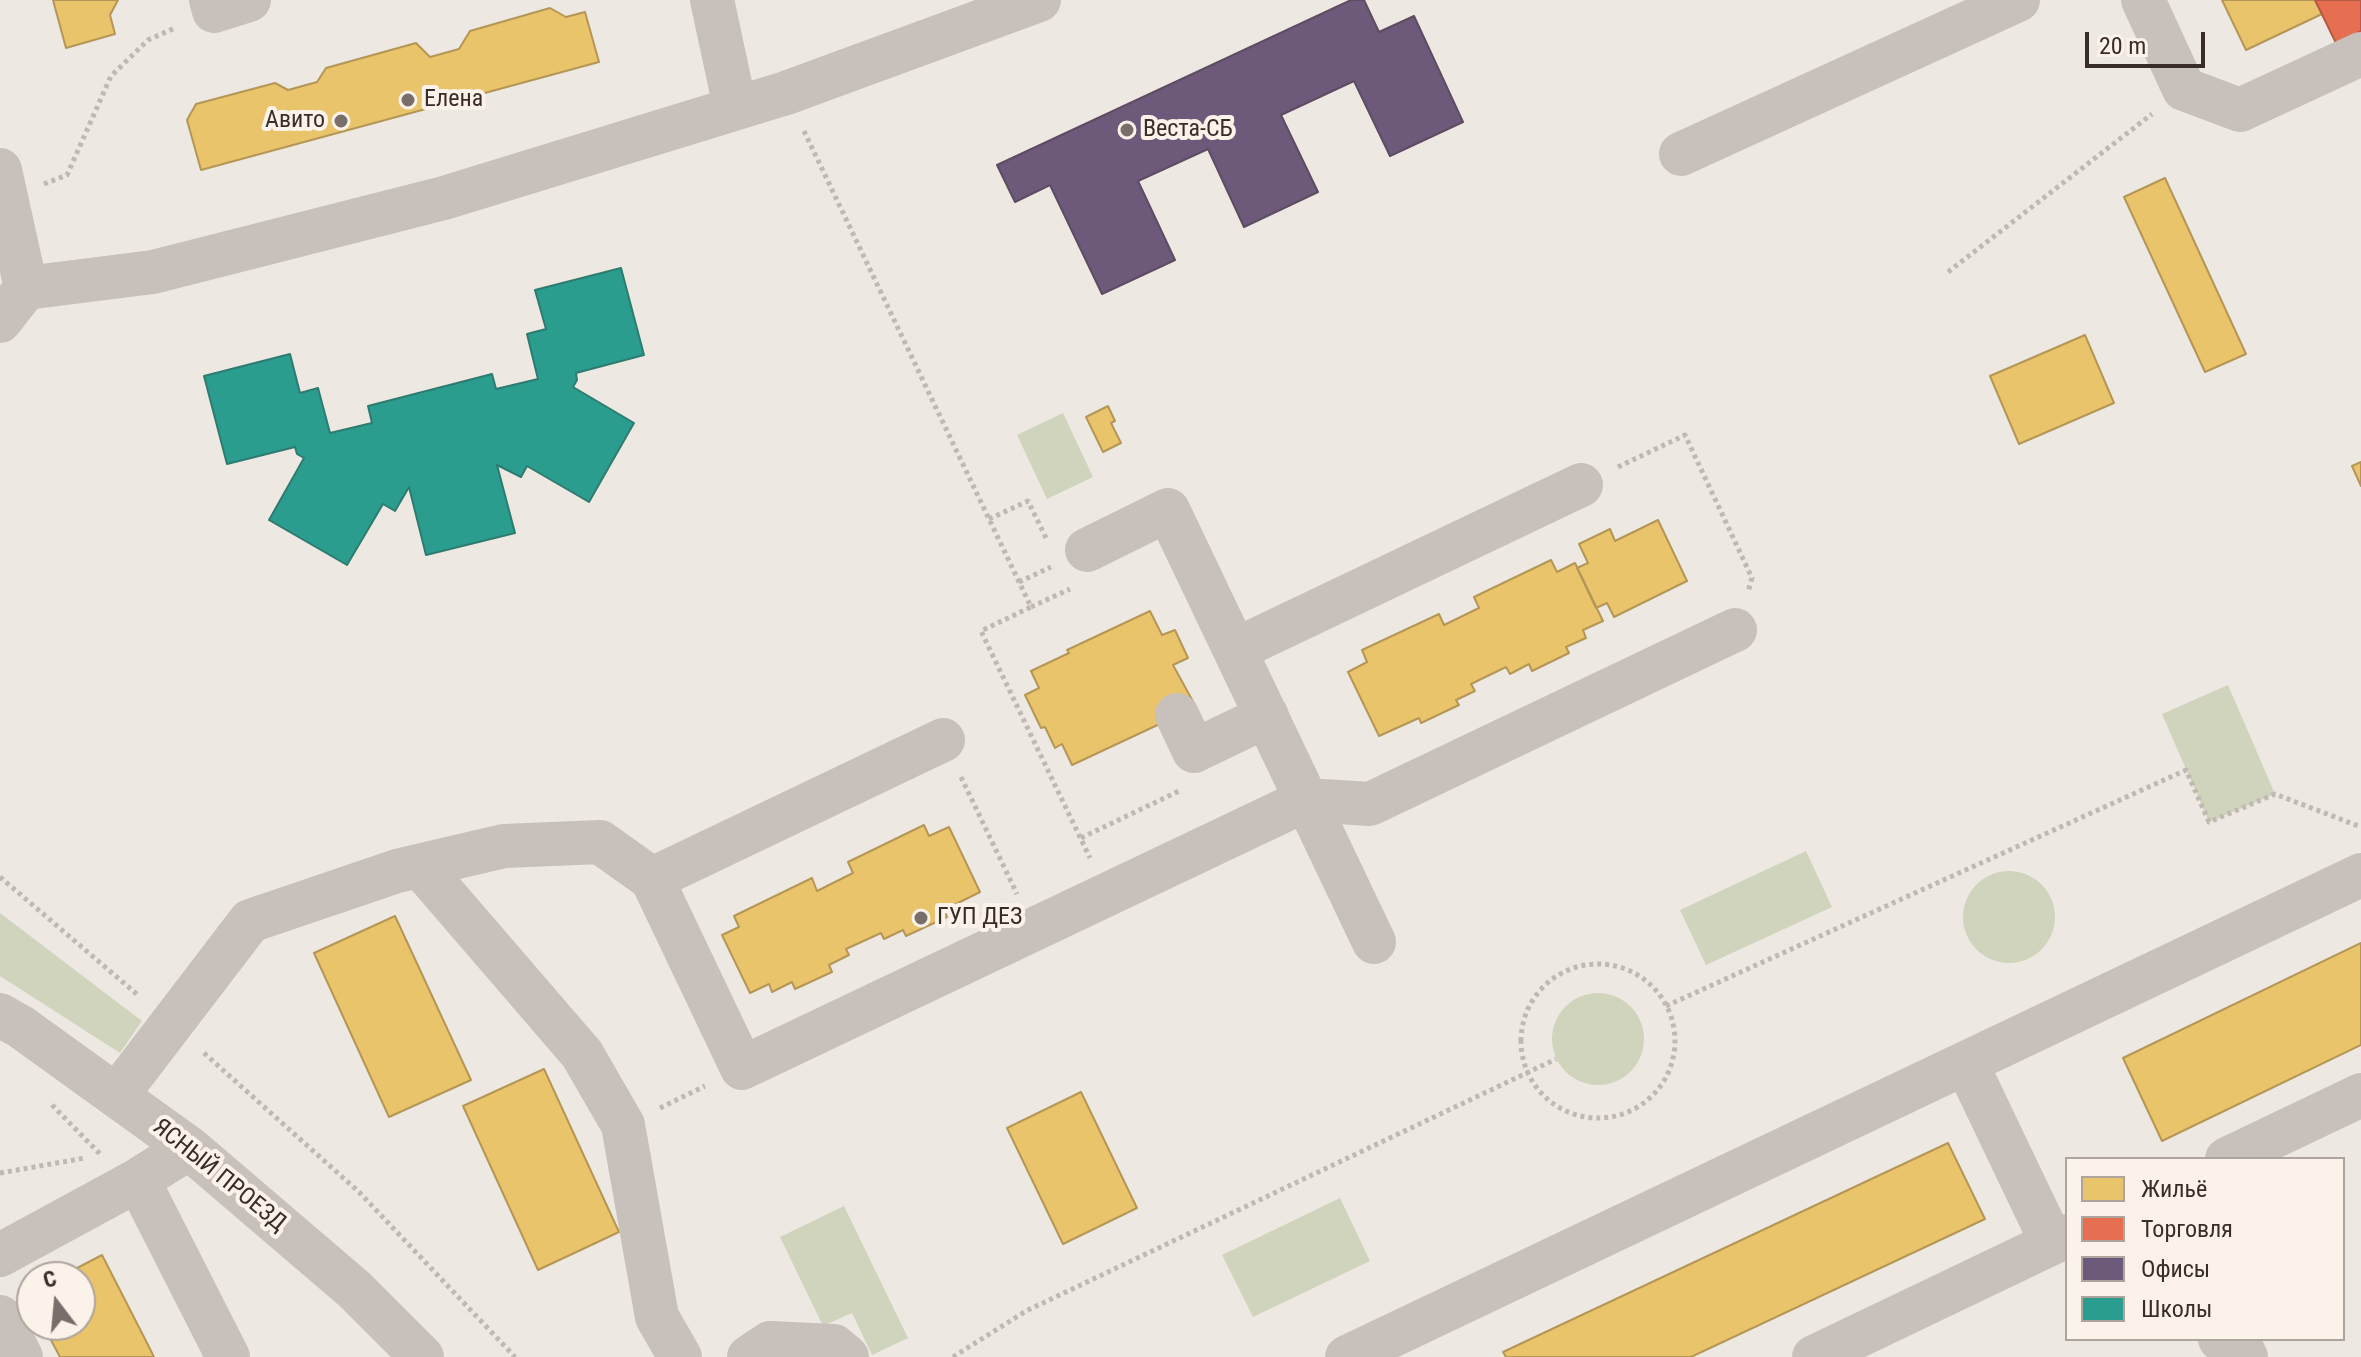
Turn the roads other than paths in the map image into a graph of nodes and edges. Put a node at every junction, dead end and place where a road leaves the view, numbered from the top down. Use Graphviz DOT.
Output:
graph roads {
  1 [pos="712,0"];
  2 [pos="2018,0"];
  3 [pos="2143,0"];
  4 [pos="1035,1"];
  5 [pos="1946,14"];
  6 [pos="2361,54"];
  7 [pos="735,107"];
  8 [pos="1681,154"];
  9 [pos="3,186"];
  10 [pos="9,296"];
  11 [pos="1581,485"];
  12 [pos="1068,566"];
  13 [pos="1735,630"];
  14 [pos="1235,650"];
  15 [pos="1273,730"];
  16 [pos="943,740"];
  17 [pos="1193,748"];
  18 [pos="1306,800"];
  19 [pos="420,866"];
  20 [pos="2361,875"];
  21 [pos="652,879"];
  22 [pos="1374,942"];
  23 [pos="0,1015"];
  24 [pos="1966,1063"];
  25 [pos="117,1095"];
  26 [pos="2361,1095"];
  27 [pos="189,1148"];
  28 [pos="2231,1157"];
  29 [pos="138,1180"];
  30 [pos="2059,1239"];
  31 [pos="0,1255"];
  32 [pos="0,1317"];
  33 [pos="2225,1341"];
  34 [pos="1417,1342"];
  35 [pos="21,1357"];
  36 [pos="228,1357"];
  37 [pos="422,1357"];
  38 [pos="680,1357"];
  39 [pos="749,1357"];
  40 [pos="847,1357"];
  41 [pos="1347,1357"];
  42 [pos="1814,1357"];
  43 [pos="2246,1357"];
  1 -- 7 [label="street"];
  2 -- 5 [label="street"];
  3 -- 6 [label="street"];
  4 -- 7 [label="street"];
  5 -- 8 [label="street"];
  7 -- 10 [label="street"];
  9 -- 10 [label="street"];
  11 -- 14 [label="street"];
  12 -- 14 [label="street"];
  13 -- 18 [label="street"];
  14 -- 15 [label="street"];
  15 -- 17 [label="street"];
  15 -- 18 [label="street"];
  16 -- 21 [label="street"];
  18 -- 21 [label="street"];
  18 -- 22 [label="street"];
  19 -- 21 [label="street"];
  19 -- 25 [label="street"];
  19 -- 38 [label="street"];
  20 -- 24 [label="street"];
  23 -- 25 [label="street, ЯСНЫЙ ПРОЕЗД"];
  24 -- 30 [label="street"];
  24 -- 34 [label="street"];
  25 -- 27 [label="street, ЯСНЫЙ ПРОЕЗД"];
  26 -- 28 [label="street"];
  27 -- 29 [label="street"];
  27 -- 37 [label="street, ЯСНЫЙ ПРОЕЗД"];
  29 -- 31 [label="street"];
  29 -- 36 [label="street"];
  30 -- 42 [label="street"];
  32 -- 35 [label="street"];
  33 -- 43 [label="street"];
  34 -- 41 [label="street"];
  39 -- 40 [label="street"];
}
